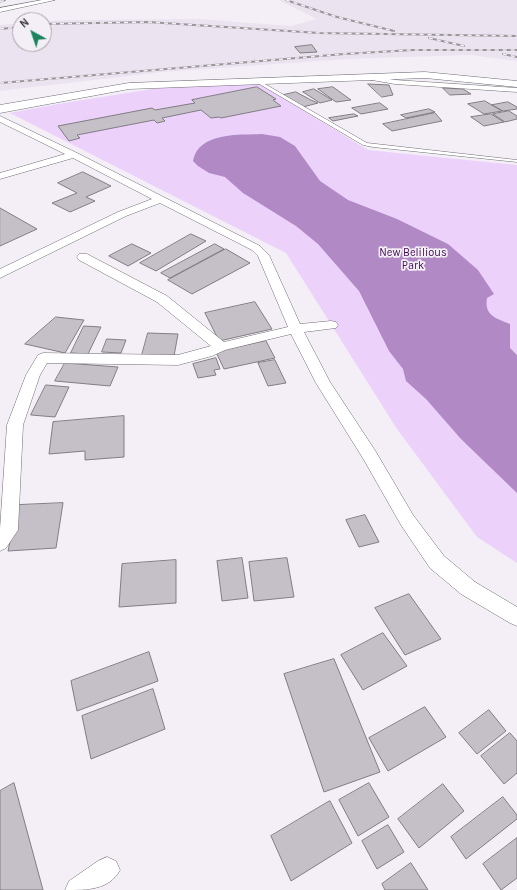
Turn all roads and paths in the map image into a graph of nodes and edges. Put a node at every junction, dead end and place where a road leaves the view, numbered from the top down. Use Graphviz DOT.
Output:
graph roads {
  1 [pos="52,0"];
  2 [pos="0,10"];
  3 [pos="369,77"];
  4 [pos="257,81"];
  5 [pos="517,84"];
  6 [pos="517,90"];
  7 [pos="0,108"];
  8 [pos="0,118"];
  9 [pos="74,154"];
  10 [pos="517,162"];
  11 [pos="0,176"];
  12 [pos="162,199"];
  13 [pos="83,257"];
  14 [pos="0,274"];
  15 [pos="332,325"];
  16 [pos="296,329"];
  17 [pos="221,347"];
  18 [pos="0,543"];
  19 [pos="517,616"];
  20 [pos="107,870"];
  21 [pos="78,890"];
  1 -- 2 [label="street"];
  3 -- 4 [label="main road"];
  3 -- 5 [label="main road"];
  3 -- 6 [label="street"];
  4 -- 7 [label="main road"];
  4 -- 10 [label="lane"];
  8 -- 9 [label="street"];
  9 -- 11 [label="street"];
  9 -- 12 [label="street"];
  12 -- 14 [label="street"];
  12 -- 16 [label="street"];
  13 -- 17 [label="street"];
  15 -- 16 [label="street"];
  16 -- 17 [label="street"];
  16 -- 19 [label="street"];
  17 -- 18 [label="street"];
  20 -- 21 [label="street"];
}
